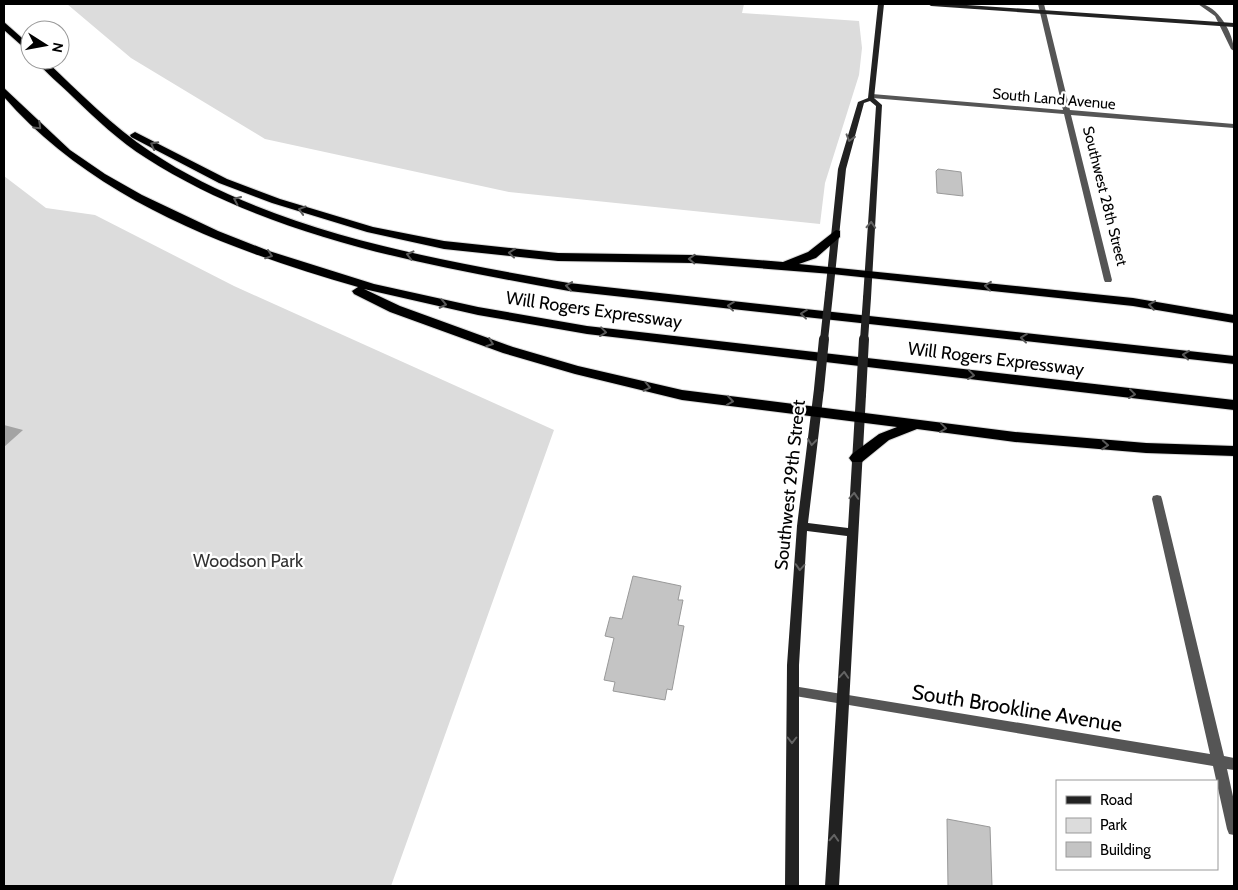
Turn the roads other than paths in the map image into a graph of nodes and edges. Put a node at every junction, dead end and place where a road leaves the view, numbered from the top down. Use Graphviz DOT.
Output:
graph roads {
  1 [pos="881,4"];
  2 [pos="931,4"];
  3 [pos="1041,4"];
  4 [pos="1201,4"];
  5 [pos="1043,12"];
  6 [pos="4,25"];
  7 [pos="1221,25"];
  8 [pos="1234,25"];
  9 [pos="20,40"];
  10 [pos="1234,49"];
  11 [pos="50,70"];
  12 [pos="4,91"];
  13 [pos="872,97"];
  14 [pos="96,114"];
  15 [pos="1068,114"];
  16 [pos="1234,126"];
  17 [pos="836,234"];
  18 [pos="775,265"];
  19 [pos="832,270"];
  20 [pos="868,274"];
  21 [pos="328,276"];
  22 [pos="1108,280"];
  23 [pos="1234,319"];
  24 [pos="1234,360"];
  25 [pos="1234,405"];
  26 [pos="815,413"];
  27 [pos="860,419"];
  28 [pos="923,425"];
  29 [pos="1234,451"];
  30 [pos="857,458"];
  31 [pos="1157,498"];
  32 [pos="802,526"];
  33 [pos="852,533"];
  34 [pos="792,691"];
  35 [pos="842,699"];
  36 [pos="1219,761"];
  37 [pos="1234,764"];
  38 [pos="1234,829"];
  39 [pos="792,886"];
  40 [pos="832,886"];
  1 -- 13 [label="main road"];
  2 -- 5 [label="main road"];
  3 -- 5 [label="street, Southwest 28th Street"];
  4 -- 7 [label="street"];
  5 -- 7 [label="main road"];
  5 -- 15 [label="street, Southwest 28th Street"];
  6 -- 9 [label="highway"];
  7 -- 8 [label="main road"];
  7 -- 10 [label="street"];
  11 -- 14 [label="highway, Will Rogers Expressway"];
  12 -- 21 [label="highway, Will Rogers Expressway, one-way"];
  13 -- 15 [label="street, South Land Avenue"];
  13 -- 17 [label="main road, Southwest 29th Street, one-way"];
  20 -- 13 [label="main road, one-way"];
  18 -- 14 [label="highway, one-way"];
  24 -- 14 [label="highway, Will Rogers Expressway, one-way"];
  15 -- 16 [label="street, South Land Avenue"];
  15 -- 22 [label="street, Southwest 28th Street"];
  17 -- 18 [label="highway"];
  17 -- 19 [label="main road, Southwest 29th Street"];
  18 -- 19 [label="highway"];
  19 -- 20 [label="highway"];
  19 -- 26 [label="main road, Southwest 29th Street, bridge"];
  23 -- 20 [label="highway, one-way"];
  20 -- 27 [label="main road, bridge"];
  21 -- 25 [label="highway, Will Rogers Expressway, one-way"];
  21 -- 26 [label="highway, one-way"];
  26 -- 27 [label="highway"];
  26 -- 32 [label="main road, Southwest 29th Street, one-way"];
  27 -- 28 [label="highway"];
  27 -- 30 [label="main road"];
  28 -- 29 [label="highway, one-way"];
  28 -- 30 [label="highway"];
  33 -- 30 [label="main road, one-way"];
  31 -- 36 [label="street"];
  32 -- 33 [label="main road"];
  32 -- 34 [label="main road, Southwest 29th Street, one-way"];
  35 -- 33 [label="main road, one-way"];
  34 -- 35 [label="street, South Brookline Avenue"];
  34 -- 39 [label="main road, Southwest 29th Street, one-way"];
  35 -- 36 [label="street, South Brookline Avenue"];
  40 -- 35 [label="main road, one-way"];
  36 -- 37 [label="street, South Brookline Avenue"];
  36 -- 38 [label="street"];
}
